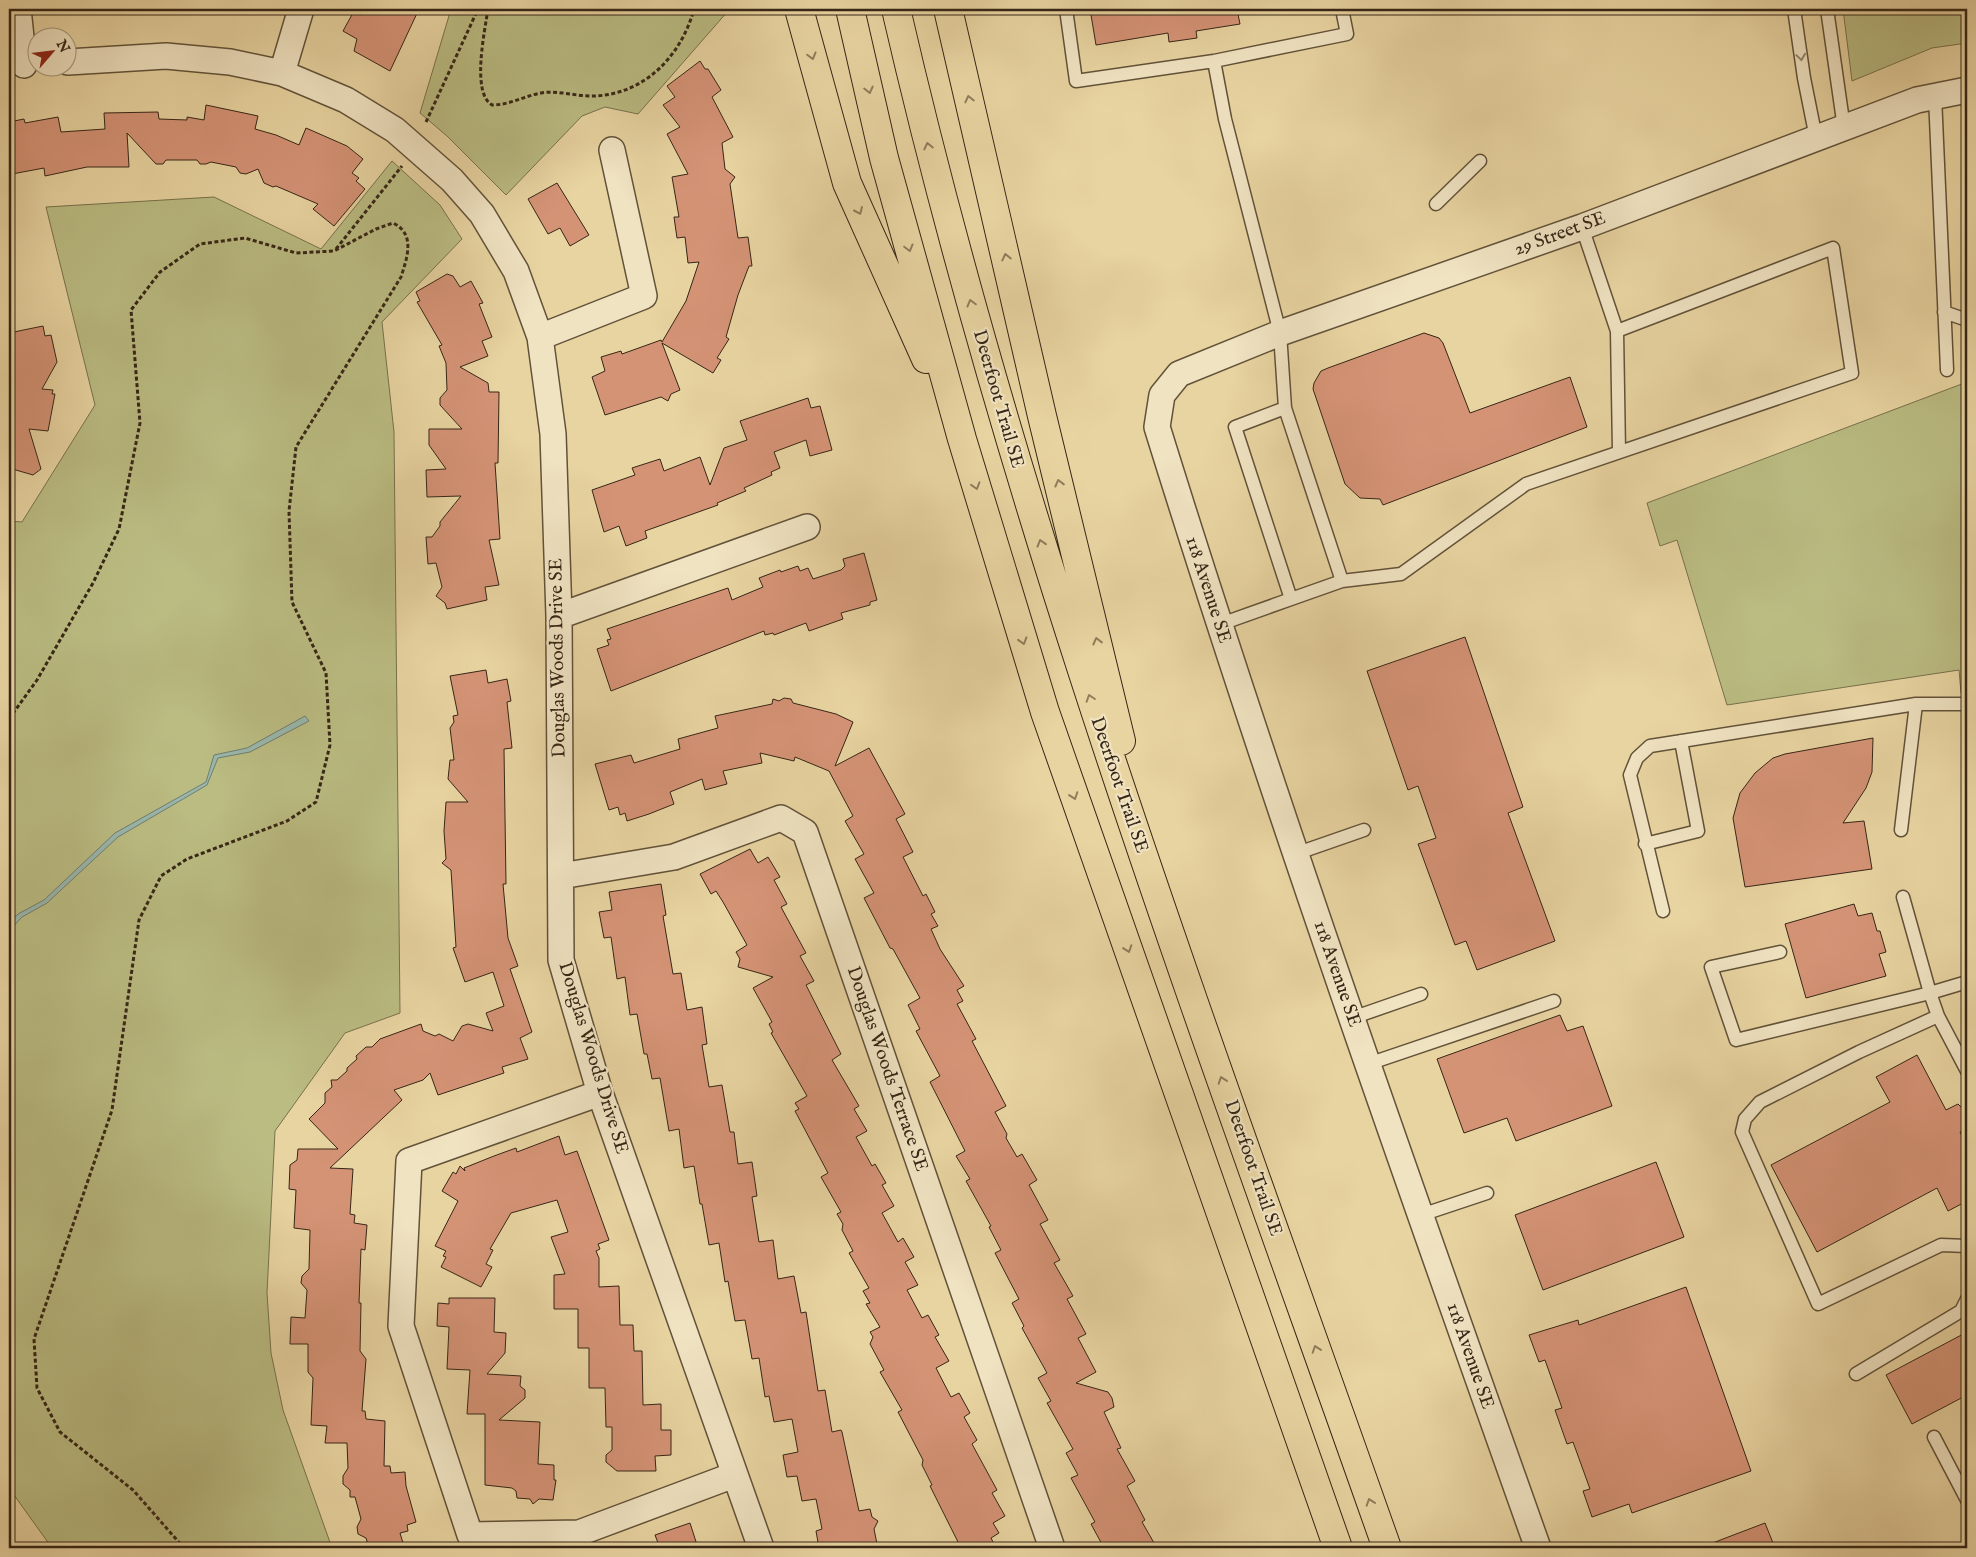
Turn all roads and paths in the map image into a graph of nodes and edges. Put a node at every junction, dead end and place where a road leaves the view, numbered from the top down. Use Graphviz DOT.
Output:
graph roads {
  1 [pos="18,9"];
  2 [pos="301,9"];
  3 [pos="478,9"];
  4 [pos="488,9"];
  5 [pos="694,9"];
  6 [pos="799,9"];
  7 [pos="850,9"];
  8 [pos="896,9"];
  9 [pos="948,9"];
  10 [pos="1066,9"];
  11 [pos="1342,9"];
  12 [pos="1794,9"];
  13 [pos="1828,9"];
  14 [pos="1214,60"];
  15 [pos="78,61"];
  16 [pos="23,66"];
  17 [pos="282,73"];
  18 [pos="1967,90"];
  19 [pos="1936,96"];
  20 [pos="489,104"];
  21 [pos="485,108"];
  22 [pos="426,122"];
  23 [pos="1844,128"];
  24 [pos="1816,138"];
  25 [pos="612,150"];
  26 [pos="1480,161"];
  27 [pos="406,162"];
  28 [pos="1436,204"];
  29 [pos="1582,227"];
  30 [pos="334,251"];
  31 [pos="1944,312"];
  32 [pos="1967,320"];
  33 [pos="1617,331"];
  34 [pos="1280,333"];
  35 [pos="540,336"];
  36 [pos="1947,370"];
  37 [pos="1162,395"];
  38 [pos="1285,408"];
  39 [pos="962,439"];
  40 [pos="1619,452"];
  41 [pos="807,527"];
  42 [pos="1342,581"];
  43 [pos="1291,599"];
  44 [pos="559,616"];
  45 [pos="1218,625"];
  46 [pos="1916,704"];
  47 [pos="1967,704"];
  48 [pos="9,719"];
  49 [pos="1681,740"];
  50 [pos="1364,830"];
  51 [pos="1901,830"];
  52 [pos="1645,844"];
  53 [pos="1294,854"];
  54 [pos="561,876"];
  55 [pos="1903,896"];
  56 [pos="1162,910"];
  57 [pos="1663,911"];
  58 [pos="1780,952"];
  59 [pos="1967,982"];
  60 [pos="1930,993"];
  61 [pos="1421,994"];
  62 [pos="1554,1001"];
  63 [pos="1938,1016"];
  64 [pos="1352,1018"];
  65 [pos="1368,1064"];
  66 [pos="1967,1071"];
  67 [pos="600,1093"];
  68 [pos="1487,1193"];
  69 [pos="1421,1215"];
  70 [pos="1967,1246"];
  71 [pos="1967,1299"];
  72 [pos="1856,1374"];
  73 [pos="1934,1437"];
  74 [pos="734,1475"];
  75 [pos="1967,1500"];
  76 [pos="184,1548"];
  77 [pos="761,1548"];
  78 [pos="1052,1548"];
  79 [pos="1338,1548"];
  80 [pos="1387,1548"];
  81 [pos="1538,1548"];
  1 -- 16 [label="street"];
  2 -- 17 [label="street"];
  3 -- 22 [label="path"];
  4 -- 20 [label="path"];
  5 -- 20 [label="path"];
  6 -- 39 [label="highway, one-way"];
  7 -- 39 [label="highway, one-way"];
  56 -- 8 [label="highway, Deerfoot Trail SE, one-way"];
  56 -- 9 [label="highway, one-way"];
  10 -- 14 [label="lane"];
  11 -- 14 [label="lane"];
  12 -- 24 [label="lane, one-way"];
  13 -- 23 [label="lane"];
  14 -- 34 [label="lane"];
  15 -- 17 [label="street, Douglas Woods Drive SE"];
  17 -- 35 [label="street, Douglas Woods Drive SE"];
  18 -- 19 [label="street, 29 Street SE"];
  19 -- 23 [label="street, 29 Street SE"];
  19 -- 31 [label="lane"];
  20 -- 21 [label="path"];
  23 -- 24 [label="street, 29 Street SE"];
  24 -- 29 [label="street, 29 Street SE"];
  25 -- 35 [label="street"];
  26 -- 28 [label="lane"];
  27 -- 30 [label="path"];
  29 -- 33 [label="lane"];
  29 -- 34 [label="street, 29 Street SE"];
  30 -- 48 [label="path"];
  30 -- 76 [label="path"];
  31 -- 32 [label="lane"];
  31 -- 36 [label="lane"];
  33 -- 40 [label="lane"];
  33 -- 40 [label="lane"];
  34 -- 37 [label="street, 29 Street SE"];
  34 -- 38 [label="lane"];
  35 -- 44 [label="street, Douglas Woods Drive SE"];
  37 -- 45 [label="street, 118 Avenue SE"];
  38 -- 42 [label="lane"];
  38 -- 43 [label="lane"];
  39 -- 79 [label="highway, one-way"];
  40 -- 42 [label="lane"];
  41 -- 44 [label="street"];
  42 -- 43 [label="lane"];
  43 -- 45 [label="lane"];
  44 -- 54 [label="street, Douglas Woods Drive SE"];
  45 -- 53 [label="street, 118 Avenue SE"];
  46 -- 47 [label="lane"];
  46 -- 49 [label="lane"];
  46 -- 51 [label="lane"];
  49 -- 52 [label="lane"];
  49 -- 52 [label="lane"];
  50 -- 53 [label="lane"];
  52 -- 57 [label="lane"];
  53 -- 64 [label="street, 118 Avenue SE"];
  54 -- 67 [label="street, Douglas Woods Drive SE"];
  54 -- 78 [label="street, Douglas Woods Terrace SE"];
  55 -- 60 [label="lane"];
  80 -- 56 [label="highway, Deerfoot Trail SE, one-way"];
  58 -- 60 [label="lane"];
  59 -- 60 [label="lane"];
  60 -- 63 [label="lane"];
  61 -- 64 [label="lane"];
  62 -- 65 [label="lane"];
  63 -- 66 [label="lane"];
  63 -- 70 [label="lane"];
  64 -- 65 [label="street, 118 Avenue SE"];
  65 -- 69 [label="street, 118 Avenue SE"];
  67 -- 74 [label="street, Douglas Woods Drive SE"];
  67 -- 74 [label="street"];
  68 -- 69 [label="lane"];
  69 -- 81 [label="street, 118 Avenue SE"];
  71 -- 72 [label="lane"];
  73 -- 75 [label="lane"];
  74 -- 77 [label="street, Douglas Woods Drive SE"];
}
